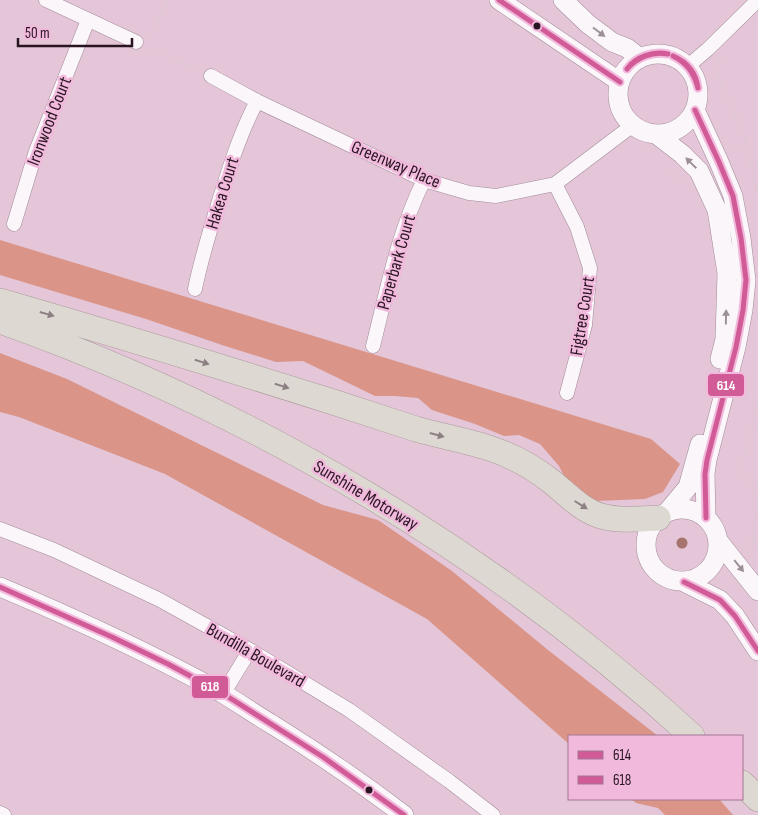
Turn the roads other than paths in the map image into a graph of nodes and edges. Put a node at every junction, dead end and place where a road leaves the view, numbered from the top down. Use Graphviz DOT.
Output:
graph roads {
  1 [pos="46,0"];
  2 [pos="499,0"];
  3 [pos="563,0"];
  4 [pos="758,0"];
  5 [pos="88,20"];
  6 [pos="140,44"];
  7 [pos="640,58"];
  8 [pos="688,66"];
  9 [pos="212,76"];
  10 [pos="620,82"];
  11 [pos="257,101"];
  12 [pos="695,110"];
  13 [pos="633,125"];
  14 [pos="656,134"];
  15 [pos="424,180"];
  16 [pos="555,184"];
  17 [pos="14,224"];
  18 [pos="194,289"];
  19 [pos="0,301"];
  20 [pos="0,321"];
  21 [pos="373,346"];
  22 [pos="567,394"];
  23 [pos="663,515"];
  24 [pos="706,518"];
  25 [pos="0,529"];
  26 [pos="719,542"];
  27 [pos="684,582"];
  28 [pos="0,587"];
  29 [pos="758,591"];
  30 [pos="250,650"];
  31 [pos="758,650"];
  32 [pos="223,694"];
  33 [pos="691,735"];
  34 [pos="743,784"];
  35 [pos="758,799"];
  36 [pos="0,813"];
  37 [pos="4,815"];
  38 [pos="404,815"];
  39 [pos="493,815"];
  1 -- 5 [label="street"];
  2 -- 10 [label="street"];
  3 -- 7 [label="street, one-way"];
  4 -- 8 [label="street"];
  5 -- 6 [label="street"];
  5 -- 17 [label="street, Ironwood Court"];
  7 -- 8 [label="street"];
  7 -- 10 [label="street"];
  8 -- 12 [label="street"];
  9 -- 11 [label="street, Greenway Place"];
  10 -- 13 [label="street"];
  11 -- 15 [label="street, Greenway Place"];
  11 -- 18 [label="street, Hakea Court"];
  12 -- 14 [label="street"];
  12 -- 24 [label="street"];
  13 -- 14 [label="street"];
  13 -- 16 [label="street, Greenway Place"];
  23 -- 14 [label="street, one-way"];
  15 -- 16 [label="street, Greenway Place"];
  15 -- 21 [label="street, Paperbark Court"];
  16 -- 22 [label="street, Figtree Court"];
  19 -- 23 [label="highway, one-way"];
  20 -- 33 [label="highway, Sunshine Motorway"];
  23 -- 24 [label="street"];
  23 -- 27 [label="street"];
  24 -- 26 [label="street"];
  25 -- 30 [label="street, Bundilla Boulevard"];
  26 -- 27 [label="street"];
  26 -- 29 [label="street, one-way"];
  27 -- 31 [label="street"];
  28 -- 32 [label="street"];
  30 -- 32 [label="street"];
  30 -- 39 [label="street, Bundilla Boulevard"];
  32 -- 38 [label="street"];
  34 -- 35 [label="highway"];
  36 -- 37 [label="street"];
}
